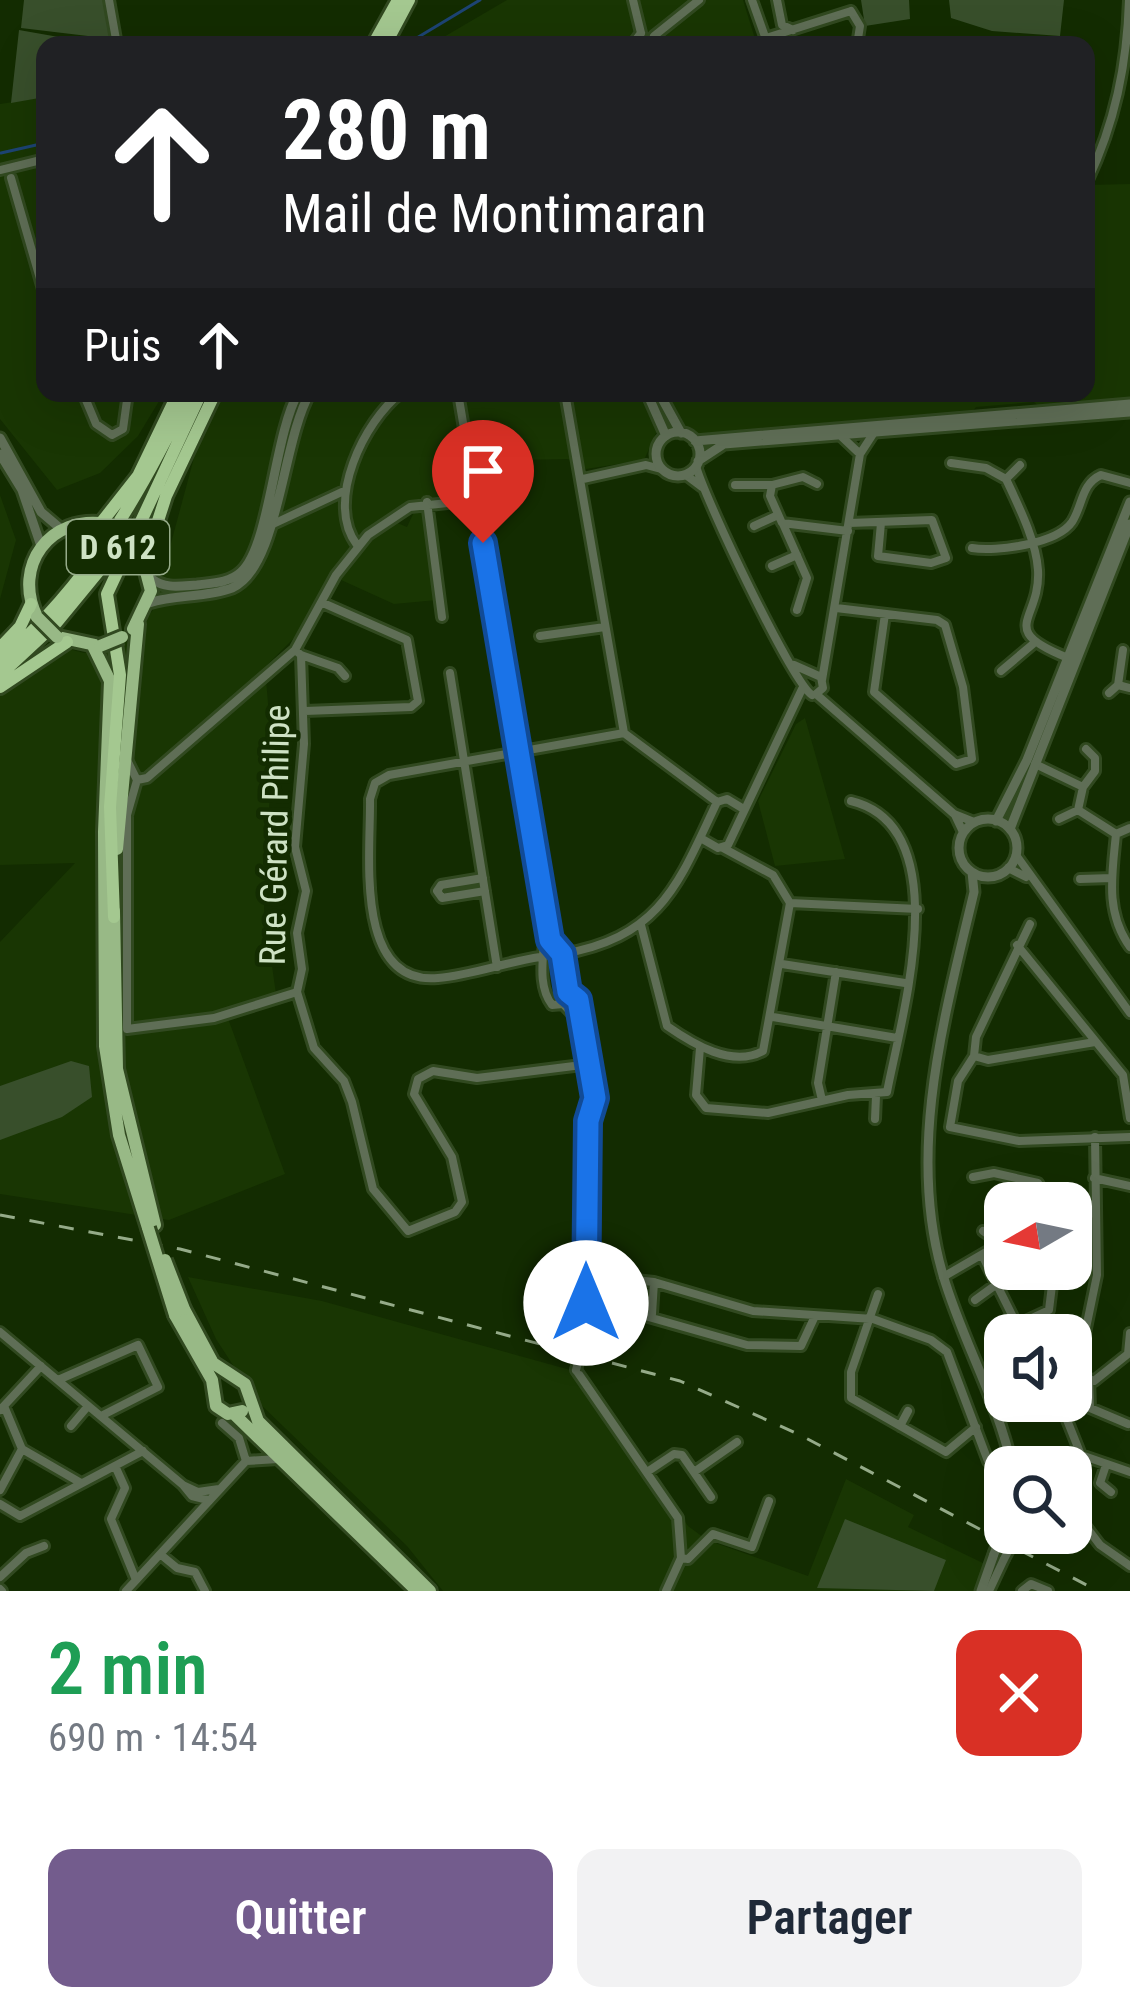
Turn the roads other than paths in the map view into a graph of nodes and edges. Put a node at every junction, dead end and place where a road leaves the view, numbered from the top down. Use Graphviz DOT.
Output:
graph roads {
  1 [pos="109,0"];
  2 [pos="398,0"];
  3 [pos="410,0"];
  4 [pos="633,0"];
  5 [pos="699,0"];
  6 [pos="752,0"];
  7 [pos="777,0"];
  8 [pos="855,0"];
  9 [pos="1129,0"];
  10 [pos="851,11"];
  11 [pos="782,25"];
  12 [pos="793,30"];
  13 [pos="641,33"];
  14 [pos="115,36"];
  15 [pos="378,36"];
  16 [pos="390,36"];
  17 [pos="639,36"];
  18 [pos="647,36"];
  19 [pos="660,36"];
  20 [pos="765,36"];
  21 [pos="772,36"];
  22 [pos="780,36"];
  23 [pos="858,36"];
  24 [pos="36,162"];
  25 [pos="36,163"];
  26 [pos="1095,164"];
  27 [pos="0,171"];
  28 [pos="11,178"];
  29 [pos="36,265"];
  30 [pos="88,402"];
  31 [pos="127,402"];
  32 [pos="174,402"];
  33 [pos="184,402"];
  34 [pos="197,402"];
  35 [pos="197,402"];
  36 [pos="211,402"];
  37 [pos="294,402"];
  38 [pos="306,402"];
  39 [pos="391,402"];
  40 [pos="460,402"];
  41 [pos="568,402"];
  42 [pos="651,402"];
  43 [pos="664,402"];
  44 [pos="1130,408"];
  45 [pos="680,433"];
  46 [pos="873,434"];
  47 [pos="666,436"];
  48 [pos="842,436"];
  49 [pos="0,438"];
  50 [pos="695,441"];
  51 [pos="0,454"];
  52 [pos="656,454"];
  53 [pos="860,454"];
  54 [pos="951,463"];
  55 [pos="697,464"];
  56 [pos="1020,465"];
  57 [pos="646,466"];
  58 [pos="661,469"];
  59 [pos="686,475"];
  60 [pos="1006,478"];
  61 [pos="582,480"];
  62 [pos="1130,483"];
  63 [pos="817,484"];
  64 [pos="735,485"];
  65 [pos="772,485"];
  66 [pos="703,488"];
  67 [pos="346,490"];
  68 [pos="476,500"];
  69 [pos="428,502"];
  70 [pos="1130,502"];
  71 [pos="274,505"];
  72 [pos="292,513"];
  73 [pos="780,519"];
  74 [pos="881,523"];
  75 [pos="105,524"];
  76 [pos="1130,524"];
  77 [pos="270,526"];
  78 [pos="754,526"];
  79 [pos="848,527"];
  80 [pos="61,529"];
  81 [pos="1030,541"];
  82 [pos="357,545"];
  83 [pos="41,546"];
  84 [pos="972,548"];
  85 [pos="142,552"];
  86 [pos="796,555"];
  87 [pos="772,566"];
  88 [pos="152,579"];
  89 [pos="149,603"];
  90 [pos="323,603"];
  91 [pos="836,608"];
  92 [pos="34,610"];
  93 [pos="797,610"];
  94 [pos="885,614"];
  95 [pos="442,617"];
  96 [pos="138,624"];
  97 [pos="605,627"];
  98 [pos="540,636"];
  99 [pos="62,639"];
  100 [pos="1033,644"];
  101 [pos="96,646"];
  102 [pos="0,648"];
  103 [pos="1123,650"];
  104 [pos="298,652"];
  105 [pos="1067,658"];
  106 [pos="0,661"];
  107 [pos="1001,671"];
  108 [pos="450,674"];
  109 [pos="0,675"];
  110 [pos="345,676"];
  111 [pos="812,681"];
  112 [pos="1118,685"];
  113 [pos="0,687"];
  114 [pos="1130,688"];
  115 [pos="1109,693"];
  116 [pos="814,695"];
  117 [pos="832,704"];
  118 [pos="795,707"];
  119 [pos="305,711"];
  120 [pos="624,733"];
  121 [pos="123,745"];
  122 [pos="1086,749"];
  123 [pos="518,754"];
  124 [pos="463,763"];
  125 [pos="1034,764"];
  126 [pos="136,780"];
  127 [pos="1083,788"];
  128 [pos="850,801"];
  129 [pos="717,802"];
  130 [pos="742,808"];
  131 [pos="1078,810"];
  132 [pos="954,814"];
  133 [pos="996,820"];
  134 [pos="1059,820"];
  135 [pos="974,822"];
  136 [pos="1130,828"];
  137 [pos="1010,829"];
  138 [pos="963,832"];
  139 [pos="1116,834"];
  140 [pos="704,839"];
  141 [pos="723,848"];
  142 [pos="1016,855"];
  143 [pos="1008,868"];
  144 [pos="972,872"];
  145 [pos="986,877"];
  146 [pos="483,878"];
  147 [pos="1028,878"];
  148 [pos="1112,878"];
  149 [pos="1080,879"];
  150 [pos="485,891"];
  151 [pos="974,892"];
  152 [pos="790,903"];
  153 [pos="918,909"];
  154 [pos="114,917"];
  155 [pos="1030,924"];
  156 [pos="641,925"];
  157 [pos="1017,945"];
  158 [pos="1130,946"];
  159 [pos="545,952"];
  160 [pos="562,954"];
  161 [pos="782,964"];
  162 [pos="497,967"];
  163 [pos="836,972"];
  164 [pos="905,983"];
  165 [pos="296,992"];
  166 [pos="568,992"];
  167 [pos="1125,999"];
  168 [pos="563,1004"];
  169 [pos="1130,1013"];
  170 [pos="773,1017"];
  171 [pos="581,1022"];
  172 [pos="827,1026"];
  173 [pos="121,1030"];
  174 [pos="897,1038"];
  175 [pos="1095,1042"];
  176 [pos="700,1048"];
  177 [pos="974,1056"];
  178 [pos="590,1064"];
  179 [pos="876,1096"];
  180 [pos="822,1100"];
  181 [pos="1130,1118"];
  182 [pos="875,1120"];
  183 [pos="1095,1137"];
  184 [pos="1130,1137"];
  185 [pos="973,1177"];
  186 [pos="1094,1178"];
  187 [pos="1034,1182"];
  188 [pos="1130,1188"];
  189 [pos="1096,1212"];
  190 [pos="1092,1213"];
  191 [pos="151,1226"];
  192 [pos="982,1255"];
  193 [pos="984,1259"];
  194 [pos="586,1275"];
  195 [pos="944,1277"];
  196 [pos="654,1282"];
  197 [pos="989,1290"];
  198 [pos="999,1290"];
  199 [pos="1051,1290"];
  200 [pos="878,1294"];
  201 [pos="975,1300"];
  202 [pos="180,1312"];
  203 [pos="638,1314"];
  204 [pos="652,1314"];
  205 [pos="1090,1314"];
  206 [pos="815,1316"];
  207 [pos="873,1319"];
  208 [pos="0,1332"];
  209 [pos="1130,1333"];
  210 [pos="40,1366"];
  211 [pos="235,1378"];
  212 [pos="1092,1379"];
  213 [pos="58,1380"];
  214 [pos="214,1390"];
  215 [pos="248,1403"];
  216 [pos="88,1406"];
  217 [pos="2,1408"];
  218 [pos="1092,1409"];
  219 [pos="908,1411"];
  220 [pos="103,1414"];
  221 [pos="229,1417"];
  222 [pos="1068,1422"];
  223 [pos="1128,1424"];
  224 [pos="71,1426"];
  225 [pos="901,1426"];
  226 [pos="976,1427"];
  227 [pos="737,1442"];
  228 [pos="1004,1446"];
  229 [pos="22,1449"];
  230 [pos="984,1450"];
  231 [pos="143,1451"];
  232 [pos="278,1459"];
  233 [pos="246,1461"];
  234 [pos="116,1468"];
  235 [pos="1105,1468"];
  236 [pos="647,1472"];
  237 [pos="694,1472"];
  238 [pos="1130,1472"];
  239 [pos="82,1483"];
  240 [pos="183,1485"];
  241 [pos="220,1489"];
  242 [pos="0,1490"];
  243 [pos="1112,1492"];
  244 [pos="711,1497"];
  245 [pos="210,1500"];
  246 [pos="769,1502"];
  247 [pos="0,1504"];
  248 [pos="1092,1532"];
  249 [pos="44,1546"];
  250 [pos="160,1553"];
  251 [pos="1000,1554"];
  252 [pos="1001,1554"];
  253 [pos="999,1557"];
  254 [pos="681,1558"];
  255 [pos="1130,1566"];
  256 [pos="0,1577"];
  257 [pos="136,1580"];
  258 [pos="127,1590"];
  259 [pos="415,1590"];
  260 [pos="206,1591"];
  261 [pos="430,1591"];
  262 [pos="666,1591"];
  263 [pos="985,1591"];
  264 [pos="1022,1591"];
  265 [pos="1048,1591"];
  1 -- 14 [label="street"];
  2 -- 15 [label="highway"];
  3 -- 16 [label="highway"];
  4 -- 13 [label="street"];
  5 -- 19 [label="street"];
  6 -- 20 [label="street"];
  7 -- 11 [label="street"];
  8 -- 10 [label="street"];
  9 -- 26 [label="street"];
  10 -- 12 [label="street"];
  10 -- 23 [label="street"];
  11 -- 12 [label="street"];
  11 -- 21 [label="street"];
  12 -- 22 [label="street"];
  13 -- 17 [label="street"];
  13 -- 18 [label="street"];
  24 -- 27 [label="street"];
  25 -- 28 [label="street"];
  27 -- 28 [label="street"];
  28 -- 29 [label="street"];
  30 -- 31 [label="street"];
  32 -- 75 [label="highway, D 612"];
  33 -- 106 [label="highway, D 612"];
  34 -- 109 [label="highway, D 612"];
  35 -- 154 [label="highway"];
  36 -- 85 [label="highway, D 612"];
  37 -- 88 [label="street"];
  38 -- 71 [label="street"];
  39 -- 67 [label="street"];
  40 -- 68 [label="street"];
  41 -- 61 [label="street"];
  42 -- 47 [label="street"];
  43 -- 45 [label="street"];
  44 -- 46 [label="street"];
  44 -- 50 [label="street"];
  45 -- 47 [label="street"];
  45 -- 50 [label="street"];
  46 -- 48 [label="street"];
  46 -- 53 [label="street"];
  47 -- 52 [label="street"];
  48 -- 53 [label="street"];
  48 -- 55 [label="street"];
  49 -- 80 [label="street"];
  50 -- 55 [label="street"];
  51 -- 83 [label="street"];
  52 -- 57 [label="street"];
  52 -- 58 [label="street"];
  53 -- 79 [label="street"];
  54 -- 60 [label="street"];
  55 -- 59 [label="street"];
  55 -- 66 [label="street"];
  56 -- 60 [label="street"];
  57 -- 58 [label="street"];
  57 -- 61 [label="street"];
  58 -- 59 [label="street"];
  59 -- 66 [label="street"];
  60 -- 81 [label="street"];
  61 -- 97 [label="street"];
  62 -- 81 [label="street"];
  63 -- 65 [label="street"];
  64 -- 65 [label="street"];
  65 -- 73 [label="street"];
  66 -- 111 [label="street"];
  67 -- 72 [label="street"];
  67 -- 82 [label="street"];
  68 -- 69 [label="street"];
  68 -- 123 [label="street"];
  69 -- 82 [label="street"];
  69 -- 95 [label="street"];
  70 -- 105 [label="street"];
  71 -- 72 [label="street"];
  71 -- 77 [label="street"];
  72 -- 77 [label="street"];
  73 -- 78 [label="street"];
  73 -- 79 [label="street"];
  73 -- 86 [label="street"];
  74 -- 74 [label="street"];
  74 -- 79 [label="street"];
  75 -- 80 [label="main road"];
  75 -- 85 [label="main road, bridge"];
  76 -- 125 [label="street"];
  77 -- 89 [label="street"];
  79 -- 91 [label="street"];
  80 -- 83 [label="main road"];
  81 -- 84 [label="street"];
  81 -- 100 [label="street"];
  82 -- 90 [label="street"];
  83 -- 92 [label="main road"];
  85 -- 88 [label="main road"];
  86 -- 87 [label="street"];
  86 -- 93 [label="street"];
  88 -- 89 [label="main road"];
  89 -- 96 [label="main road"];
  90 -- 104 [label="street"];
  90 -- 119 [label="street"];
  91 -- 94 [label="street"];
  91 -- 111 [label="street"];
  92 -- 99 [label="main road, bridge"];
  92 -- 102 [label="highway, D 612"];
  94 -- 94 [label="street"];
  96 -- 101 [label="main road, bridge"];
  96 -- 121 [label="main road"];
  97 -- 98 [label="street"];
  97 -- 120 [label="street"];
  99 -- 101 [label="main road"];
  99 -- 113 [label="highway"];
  100 -- 105 [label="street"];
  100 -- 107 [label="street"];
  101 -- 191 [label="main road"];
  103 -- 112 [label="street"];
  104 -- 110 [label="street"];
  104 -- 119 [label="street, Rue Gérard Philipe"];
  104 -- 126 [label="street"];
  105 -- 133 [label="street"];
  108 -- 124 [label="street"];
  111 -- 116 [label="street"];
  111 -- 116 [label="street"];
  111 -- 117 [label="street"];
  111 -- 118 [label="street"];
  112 -- 114 [label="street"];
  112 -- 115 [label="street"];
  116 -- 117 [label="street"];
  116 -- 118 [label="street"];
  117 -- 132 [label="street"];
  118 -- 130 [label="street"];
  119 -- 165 [label="street, Rue Gérard Philipe"];
  120 -- 123 [label="street"];
  120 -- 129 [label="street"];
  121 -- 126 [label="street"];
  121 -- 154 [label="main road"];
  122 -- 127 [label="street"];
  123 -- 124 [label="street"];
  123 -- 159 [label="street"];
  124 -- 146 [label="street"];
  124 -- 162 [label="street"];
  125 -- 127 [label="street"];
  125 -- 137 [label="street"];
  126 -- 173 [label="street"];
  127 -- 131 [label="street"];
  128 -- 153 [label="street"];
  129 -- 130 [label="street"];
  129 -- 140 [label="street"];
  130 -- 141 [label="street"];
  131 -- 134 [label="street"];
  131 -- 139 [label="street"];
  132 -- 135 [label="street"];
  132 -- 138 [label="street"];
  133 -- 135 [label="street"];
  133 -- 137 [label="street"];
  135 -- 138 [label="street"];
  136 -- 139 [label="street"];
  137 -- 142 [label="street"];
  138 -- 144 [label="street"];
  139 -- 148 [label="street"];
  140 -- 141 [label="street"];
  140 -- 156 [label="street"];
  141 -- 152 [label="street"];
  142 -- 143 [label="street"];
  142 -- 147 [label="street"];
  143 -- 145 [label="street"];
  143 -- 147 [label="street"];
  144 -- 145 [label="street"];
  144 -- 151 [label="street"];
  145 -- 151 [label="street"];
  146 -- 150 [label="street"];
  146 -- 150 [label="street"];
  147 -- 167 [label="street"];
  148 -- 149 [label="street"];
  148 -- 158 [label="street"];
  150 -- 162 [label="street"];
  151 -- 195 [label="street"];
  152 -- 153 [label="street"];
  152 -- 161 [label="street"];
  153 -- 164 [label="street"];
  154 -- 173 [label="main road"];
  155 -- 157 [label="street"];
  156 -- 160 [label="street"];
  156 -- 176 [label="street"];
  157 -- 175 [label="street"];
  157 -- 177 [label="street"];
  159 -- 160 [label="street"];
  159 -- 162 [label="street"];
  159 -- 168 [label="street"];
  160 -- 166 [label="street"];
  161 -- 163 [label="street"];
  161 -- 170 [label="street"];
  163 -- 164 [label="street"];
  163 -- 172 [label="street"];
  164 -- 174 [label="street"];
  165 -- 173 [label="street, Rue Gérard Philipe"];
  165 -- 178 [label="street"];
  166 -- 168 [label="street"];
  166 -- 171 [label="street"];
  167 -- 169 [label="street"];
  168 -- 171 [label="street"];
  170 -- 172 [label="street"];
  170 -- 176 [label="street"];
  171 -- 178 [label="street"];
  172 -- 174 [label="street"];
  172 -- 180 [label="street"];
  173 -- 191 [label="main road"];
  174 -- 179 [label="street"];
  175 -- 177 [label="street"];
  175 -- 181 [label="street"];
  176 -- 180 [label="street"];
  177 -- 183 [label="street"];
  178 -- 194 [label="street"];
  179 -- 180 [label="street"];
  179 -- 182 [label="street"];
  183 -- 184 [label="street"];
  183 -- 186 [label="street"];
  185 -- 187 [label="street"];
  186 -- 188 [label="street"];
  186 -- 189 [label="street"];
  189 -- 190 [label="street"];
  189 -- 205 [label="street"];
  191 -- 202 [label="main road, bridge"];
  192 -- 193 [label="street"];
  192 -- 195 [label="street"];
  194 -- 196 [label="street"];
  194 -- 236 [label="street, bridge"];
  195 -- 228 [label="street"];
  196 -- 204 [label="street"];
  196 -- 206 [label="street"];
  197 -- 201 [label="street"];
  198 -- 199 [label="street"];
  200 -- 207 [label="street"];
  202 -- 211 [label="main road"];
  202 -- 214 [label="main road"];
  203 -- 204 [label="street"];
  204 -- 206 [label="street"];
  206 -- 207 [label="street"];
  207 -- 225 [label="street"];
  207 -- 226 [label="street"];
  208 -- 210 [label="street"];
  209 -- 212 [label="street"];
  210 -- 213 [label="street"];
  210 -- 217 [label="street"];
  211 -- 214 [label="main road"];
  211 -- 215 [label="main road"];
  213 -- 216 [label="street"];
  213 -- 220 [label="street"];
  214 -- 221 [label="main road"];
  215 -- 221 [label="main road"];
  215 -- 261 [label="main road"];
  216 -- 220 [label="street"];
  216 -- 224 [label="street"];
  217 -- 229 [label="street"];
  218 -- 223 [label="street"];
  219 -- 225 [label="street"];
  220 -- 231 [label="street"];
  221 -- 232 [label="main road"];
  221 -- 233 [label="street"];
  222 -- 235 [label="street"];
  225 -- 226 [label="street"];
  226 -- 230 [label="street"];
  227 -- 237 [label="street"];
  229 -- 239 [label="street"];
  229 -- 242 [label="street"];
  231 -- 234 [label="street"];
  231 -- 240 [label="street"];
  232 -- 233 [label="street"];
  232 -- 259 [label="main road"];
  233 -- 241 [label="street"];
  234 -- 239 [label="street"];
  234 -- 257 [label="street"];
  235 -- 238 [label="street"];
  235 -- 243 [label="street"];
  236 -- 237 [label="street"];
  236 -- 254 [label="street"];
  237 -- 244 [label="street"];
  239 -- 247 [label="street"];
  240 -- 241 [label="street"];
  240 -- 245 [label="street"];
  241 -- 245 [label="street"];
  245 -- 250 [label="street"];
  246 -- 254 [label="street"];
  248 -- 255 [label="street"];
  249 -- 256 [label="street"];
  250 -- 257 [label="street"];
  250 -- 260 [label="street"];
  251 -- 253 [label="street, bridge"];
  252 -- 253 [label="street, bridge"];
  253 -- 263 [label="street"];
  254 -- 262 [label="street"];
  257 -- 258 [label="street"];
  264 -- 265 [label="street"];
}
